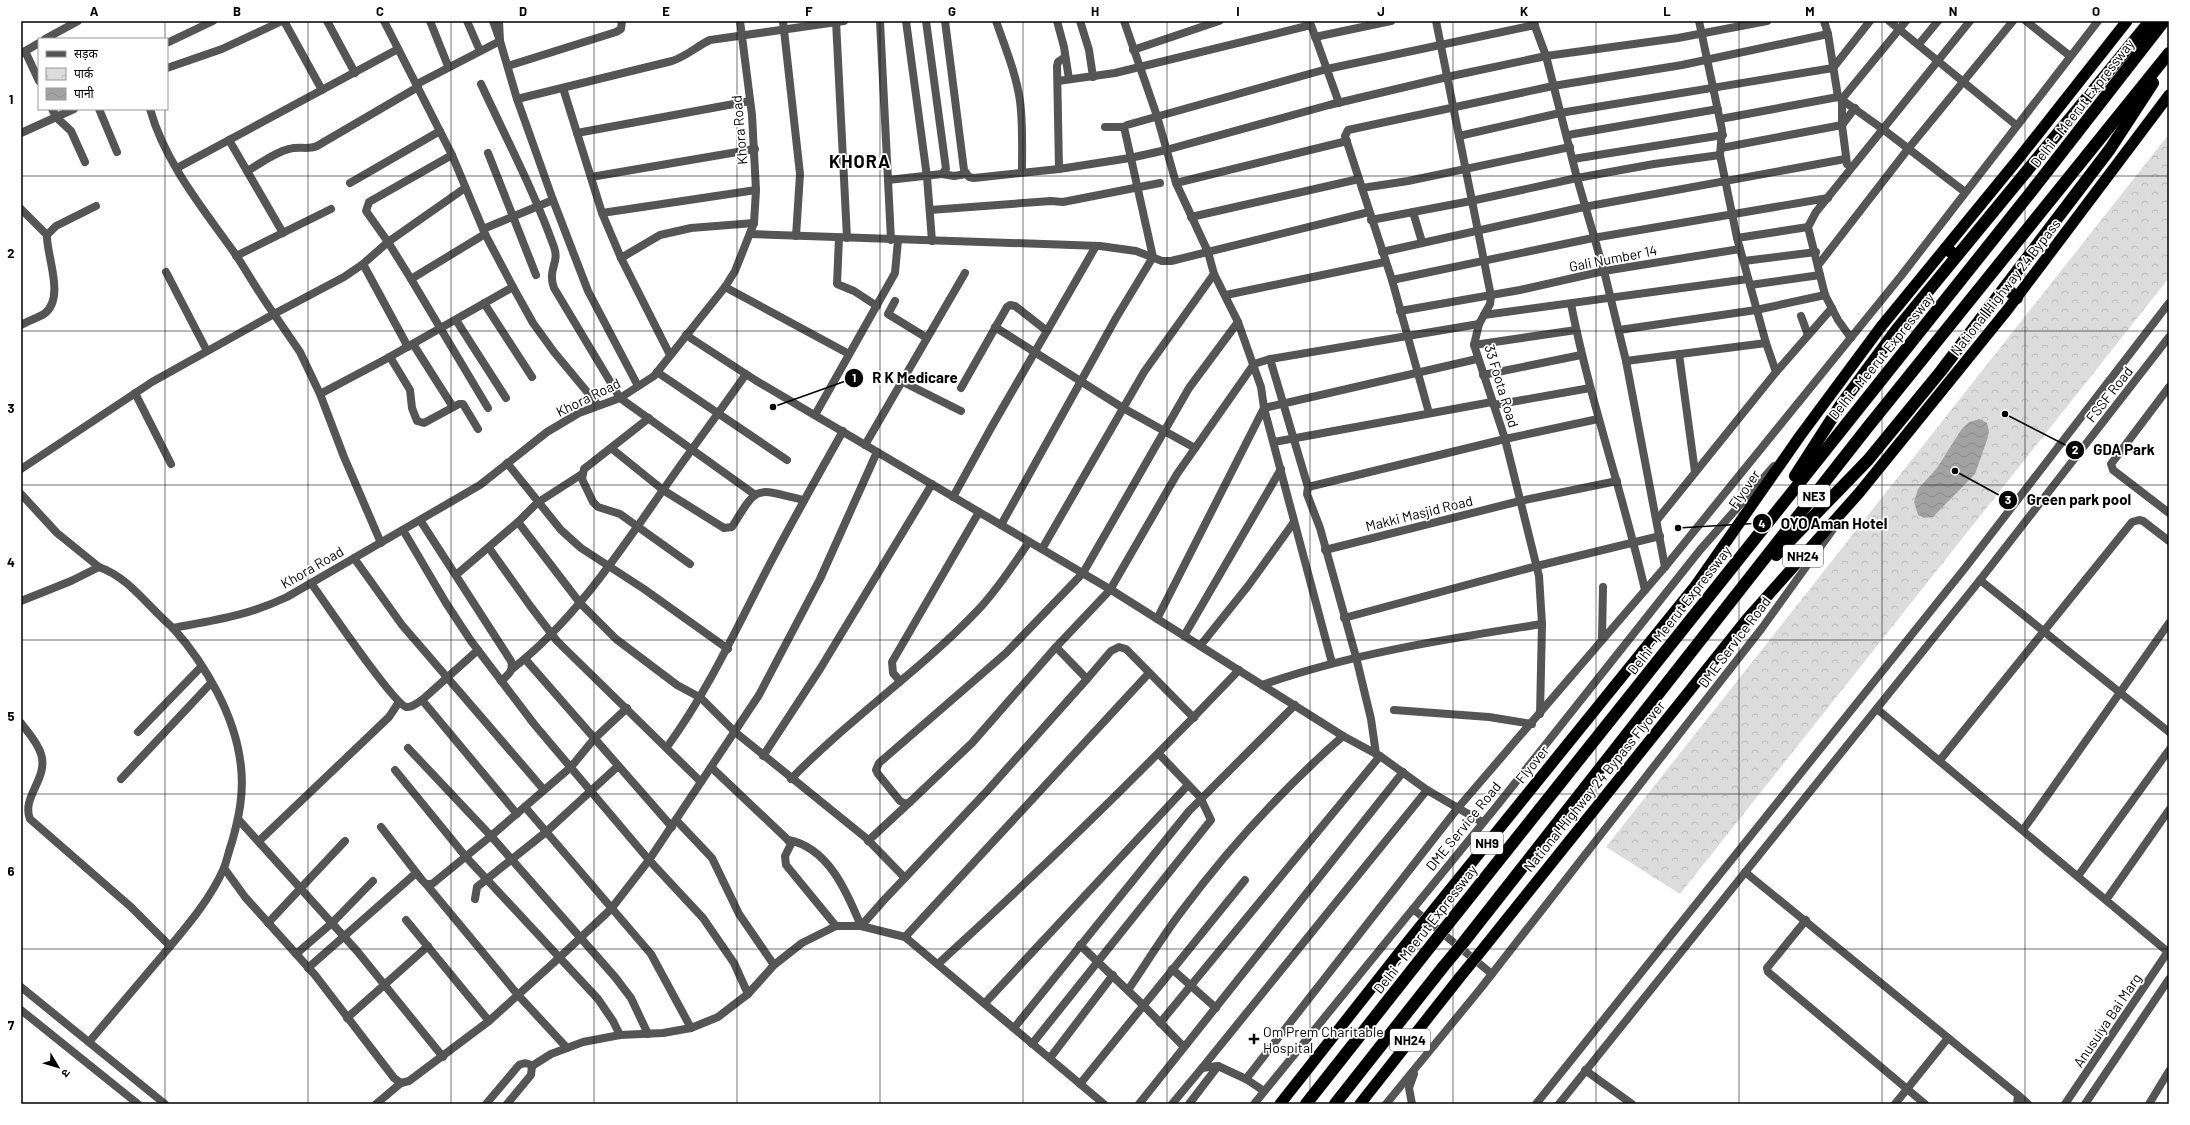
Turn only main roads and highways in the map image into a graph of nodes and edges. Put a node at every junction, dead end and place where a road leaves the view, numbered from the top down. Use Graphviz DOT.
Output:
graph roads {
  1 [pos="2127,21"];
  2 [pos="2150,21"];
  3 [pos="2164,21"];
  4 [pos="2169,53"];
  5 [pos="2169,58"];
  6 [pos="2169,95"];
  7 [pos="1946,248"];
  8 [pos="1956,256"];
  9 [pos="2005,287"];
  10 [pos="2017,298"];
  11 [pos="1859,493"];
  12 [pos="1759,532"];
  13 [pos="1730,602"];
  14 [pos="1280,1104"];
  15 [pos="1306,1104"];
  16 [pos="1335,1104"];
  17 [pos="1360,1104"];
  1 -- 7 [label="highway, Flyover"];
  2 -- 8 [label="highway"];
  3 -- 12 [label="highway, Delhi - Meerut Expressway / NE3"];
  4 -- 13 [label="highway, NE3"];
  5 -- 9 [label="highway"];
  6 -- 10 [label="highway, National Highway 24 Bypass"];
  7 -- 8 [label="highway"];
  7 -- 14 [label="highway, Flyover / NH9, bridge"];
  8 -- 12 [label="highway"];
  9 -- 10 [label="highway"];
  9 -- 13 [label="highway"];
  10 -- 11 [label="highway, National Highway 24 Bypass"];
  11 -- 17 [label="highway, National Highway 24 Bypass Flyover / NH24, bridge"];
  12 -- 15 [label="highway, Delhi - Meerut Expressway / NE3, bridge"];
  13 -- 16 [label="highway, NE3, bridge"];
}
